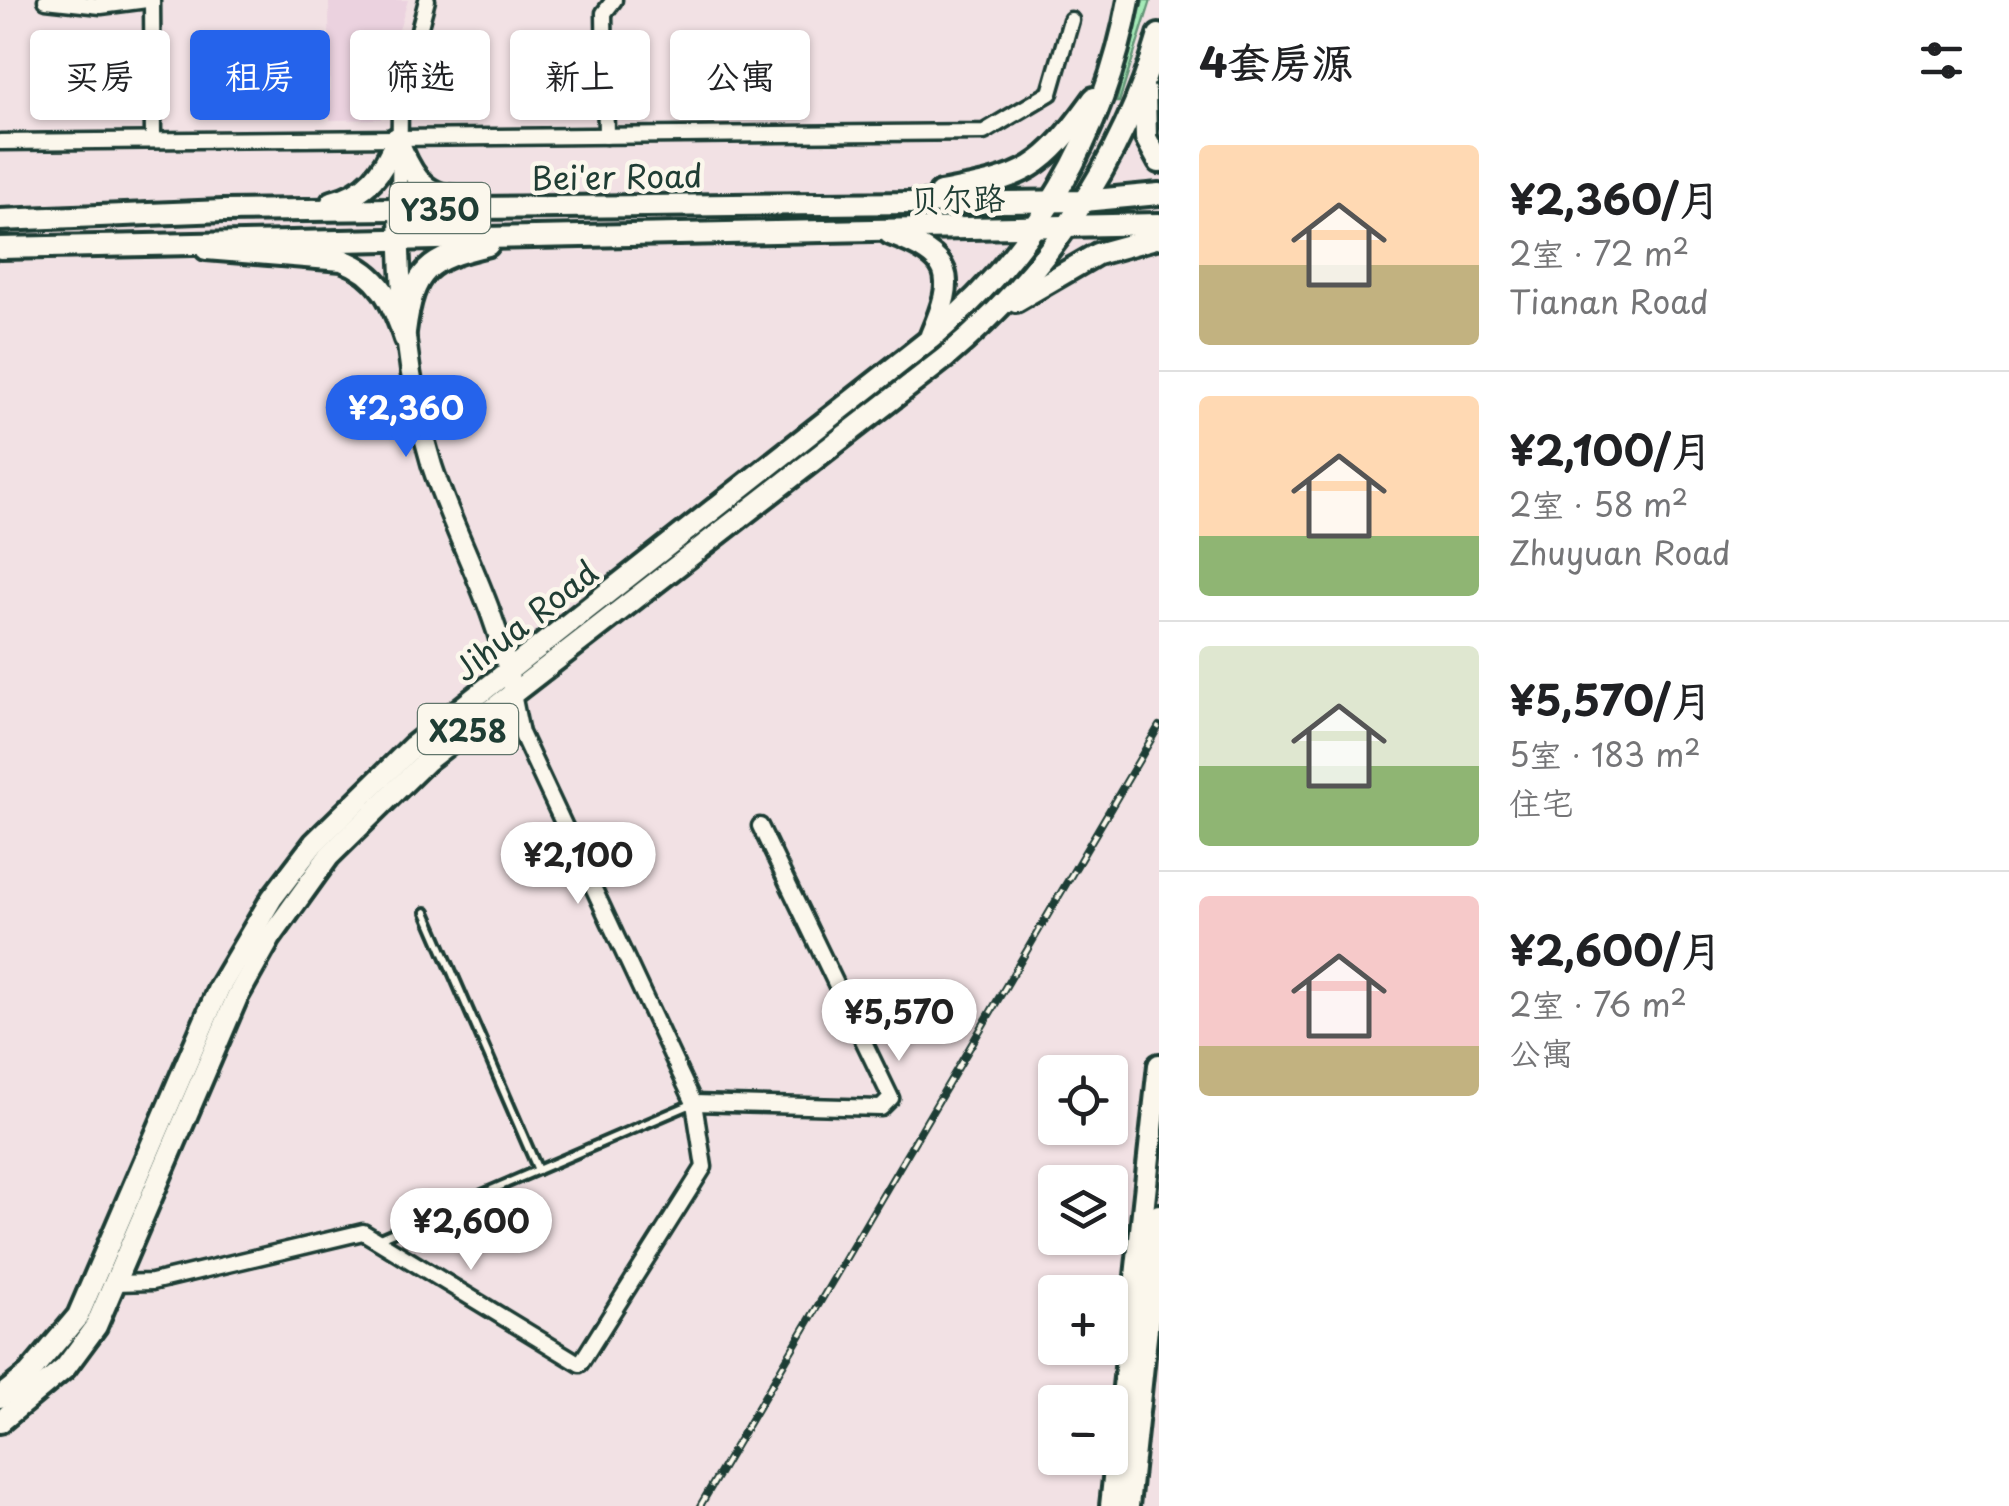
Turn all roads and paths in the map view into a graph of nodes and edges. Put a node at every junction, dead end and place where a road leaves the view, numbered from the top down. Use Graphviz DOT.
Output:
graph roads {
  1 [pos="46,0"];
  2 [pos="149,0"];
  3 [pos="427,0"];
  4 [pos="614,0"];
  5 [pos="1129,0"];
  6 [pos="101,3"];
  7 [pos="1070,20"];
  8 [pos="1159,35"];
  9 [pos="1146,75"];
  10 [pos="1110,76"];
  11 [pos="606,136"];
  12 [pos="398,138"];
  13 [pos="153,140"];
  14 [pos="0,142"];
  15 [pos="1159,162"];
  16 [pos="1159,194"];
  17 [pos="1083,201"];
  18 [pos="1054,202"];
  19 [pos="881,203"];
  20 [pos="625,206"];
  21 [pos="399,209"];
  22 [pos="272,211"];
  23 [pos="0,220"];
  24 [pos="1159,224"];
  25 [pos="1037,226"];
  26 [pos="1067,226"];
  27 [pos="879,230"];
  28 [pos="530,236"];
  29 [pos="1159,237"];
  30 [pos="399,238"];
  31 [pos="174,242"];
  32 [pos="0,248"];
  33 [pos="993,315"];
  34 [pos="404,339"];
  35 [pos="930,339"];
  36 [pos="508,671"];
  37 [pos="513,694"];
  38 [pos="760,826"];
  39 [pos="426,912"];
  40 [pos="1159,1065"];
  41 [pos="694,1103"];
  42 [pos="538,1170"];
  43 [pos="1159,1222"];
  44 [pos="374,1240"];
  45 [pos="115,1283"];
  46 [pos="1144,1349"];
  47 [pos="1159,1391"];
  48 [pos="0,1397"];
  49 [pos="0,1422"];
  50 [pos="1132,1460"];
  51 [pos="1111,1506"];
  52 [pos="1128,1506"];
  1 -- 6 [label="street"];
  2 -- 6 [label="street"];
  2 -- 13 [label="street"];
  3 -- 12 [label="street"];
  4 -- 11 [label="street"];
  5 -- 10 [label="main road, Jihua Road"];
  7 -- 11 [label="street"];
  8 -- 9 [label="main road"];
  9 -- 15 [label="main road"];
  9 -- 17 [label="main road"];
  10 -- 18 [label="main road, Jihua Road"];
  10 -- 19 [label="main road"];
  11 -- 12 [label="street"];
  12 -- 13 [label="street"];
  12 -- 20 [label="main road"];
  12 -- 21 [label="street"];
  12 -- 22 [label="main road"];
  13 -- 14 [label="street"];
  16 -- 17 [label="main road"];
  17 -- 18 [label="main road"];
  17 -- 26 [label="main road"];
  18 -- 19 [label="main road, Bei'er Road / Y350"];
  18 -- 25 [label="main road, Jihua Road / X258"];
  19 -- 20 [label="main road, Bei'er Road / Y350"];
  20 -- 21 [label="main road, Bei'er Road / Y350"];
  21 -- 22 [label="main road, Bei'er Road / Y350"];
  21 -- 30 [label="street"];
  22 -- 23 [label="main road, Bei'er Road / Y350"];
  24 -- 26 [label="main road"];
  25 -- 26 [label="main road"];
  25 -- 27 [label="main road, 贝尔路 / Y350"];
  25 -- 35 [label="main road, Jihua Road / X258"];
  26 -- 33 [label="main road"];
  27 -- 28 [label="main road, Bei'er Road / Y350"];
  27 -- 35 [label="main road"];
  28 -- 30 [label="main road, Bei'er Road / Y350"];
  28 -- 34 [label="main road"];
  29 -- 33 [label="main road, X258"];
  30 -- 31 [label="main road, Bei'er Road / Y350"];
  30 -- 34 [label="street"];
  31 -- 32 [label="main road, Bei'er Road / Y350"];
  31 -- 34 [label="main road"];
  33 -- 37 [label="main road, Jihua Road / X258"];
  34 -- 36 [label="street"];
  35 -- 36 [label="main road, Jihua Road / X258"];
  36 -- 37 [label="street"];
  36 -- 48 [label="main road, Jihua Road / X258"];
  37 -- 41 [label="street"];
  37 -- 45 [label="main road, Jihua Road / X258"];
  38 -- 41 [label="street"];
  39 -- 42 [label="lane"];
  40 -- 46 [label="main road"];
  41 -- 42 [label="lane"];
  41 -- 44 [label="street"];
  42 -- 44 [label="lane"];
  43 -- 46 [label="main road"];
  44 -- 45 [label="street"];
  45 -- 49 [label="main road, Jihua Road / X258"];
  46 -- 50 [label="main road"];
  46 -- 51 [label="main road"];
  47 -- 50 [label="main road"];
  50 -- 52 [label="main road"];
}
